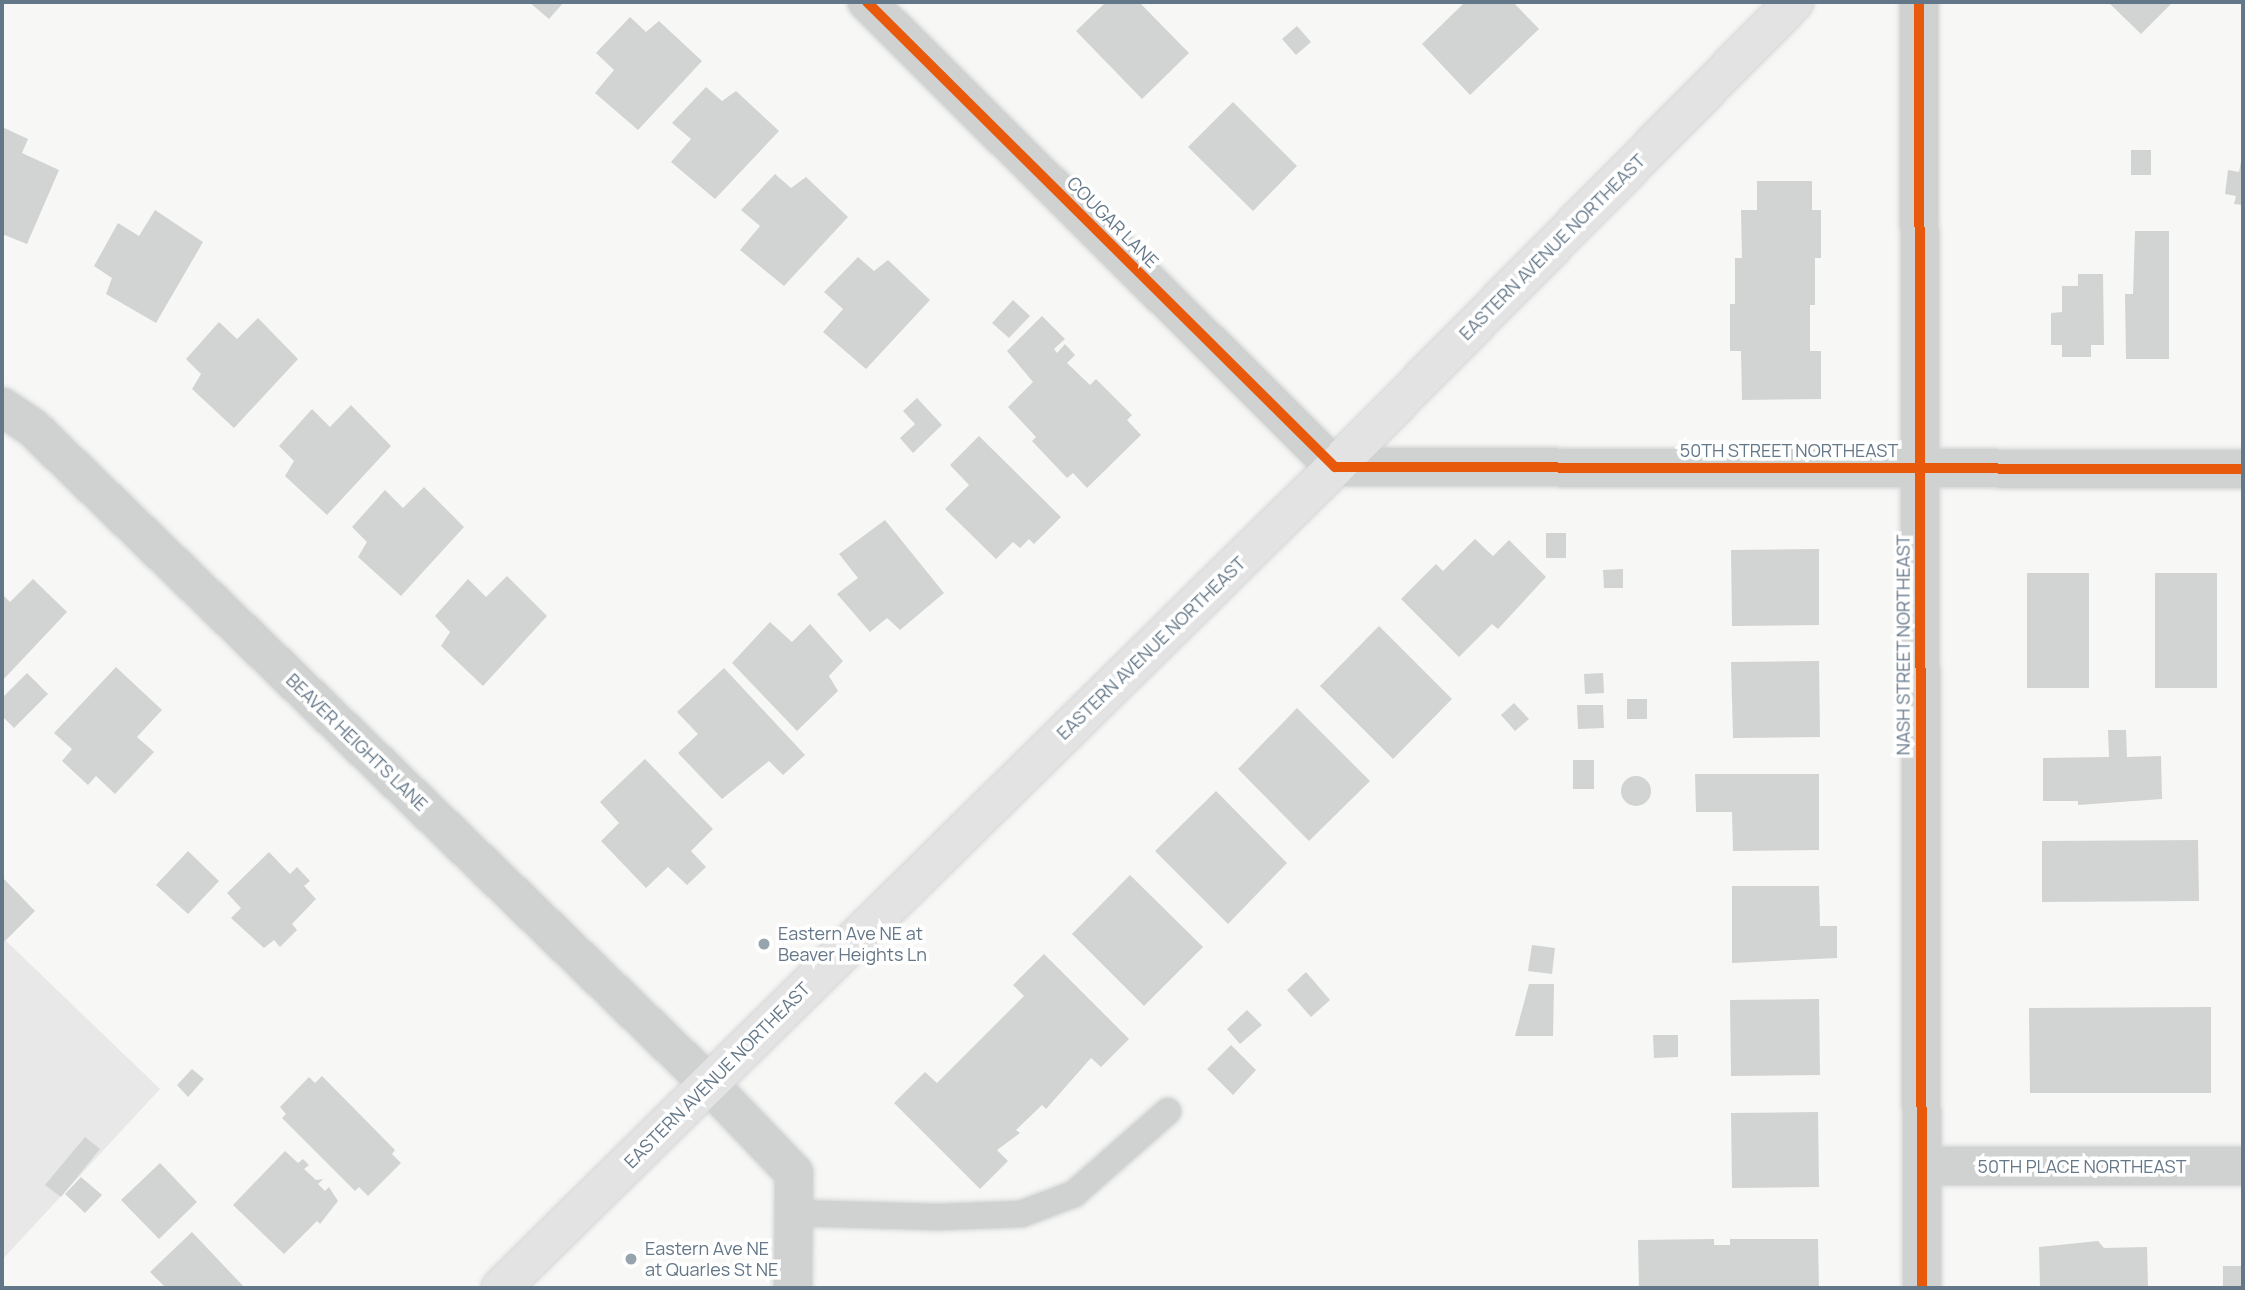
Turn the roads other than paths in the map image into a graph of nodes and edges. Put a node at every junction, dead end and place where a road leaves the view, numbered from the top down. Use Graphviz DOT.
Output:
graph roads {
  1 [pos="867,2"];
  2 [pos="1794,2"];
  3 [pos="1919,2"];
  4 [pos="2,407"];
  5 [pos="1335,467"];
  6 [pos="1920,468"];
  7 [pos="2243,468"];
  8 [pos="708,1083"];
  9 [pos="1168,1111"];
  10 [pos="1922,1166"];
  11 [pos="2243,1166"];
  12 [pos="794,1213"];
  13 [pos="501,1288"];
  14 [pos="793,1288"];
  15 [pos="1922,1288"];
  1 -- 5 [label="street, COUGAR LANE"];
  2 -- 5 [label="main road, EASTERN AVENUE NORTHEAST"];
  3 -- 6 [label="street, NASH STREET NORTHEAST"];
  4 -- 8 [label="street, BEAVER HEIGHTS LANE"];
  5 -- 6 [label="street, 50TH STREET NORTHEAST"];
  5 -- 8 [label="main road, EASTERN AVENUE NORTHEAST"];
  6 -- 7 [label="street, 50TH STREET NORTHEAST"];
  6 -- 10 [label="street, NASH STREET NORTHEAST"];
  8 -- 12 [label="street, BEAVER HEIGHTS LANE"];
  8 -- 13 [label="main road, EASTERN AVENUE NORTHEAST"];
  9 -- 12 [label="lane"];
  10 -- 11 [label="street, 50TH PLACE NORTHEAST"];
  10 -- 15 [label="street, NASH STREET NORTHEAST"];
  12 -- 14 [label="street, BEAVER HEIGHTS LANE"];
}
